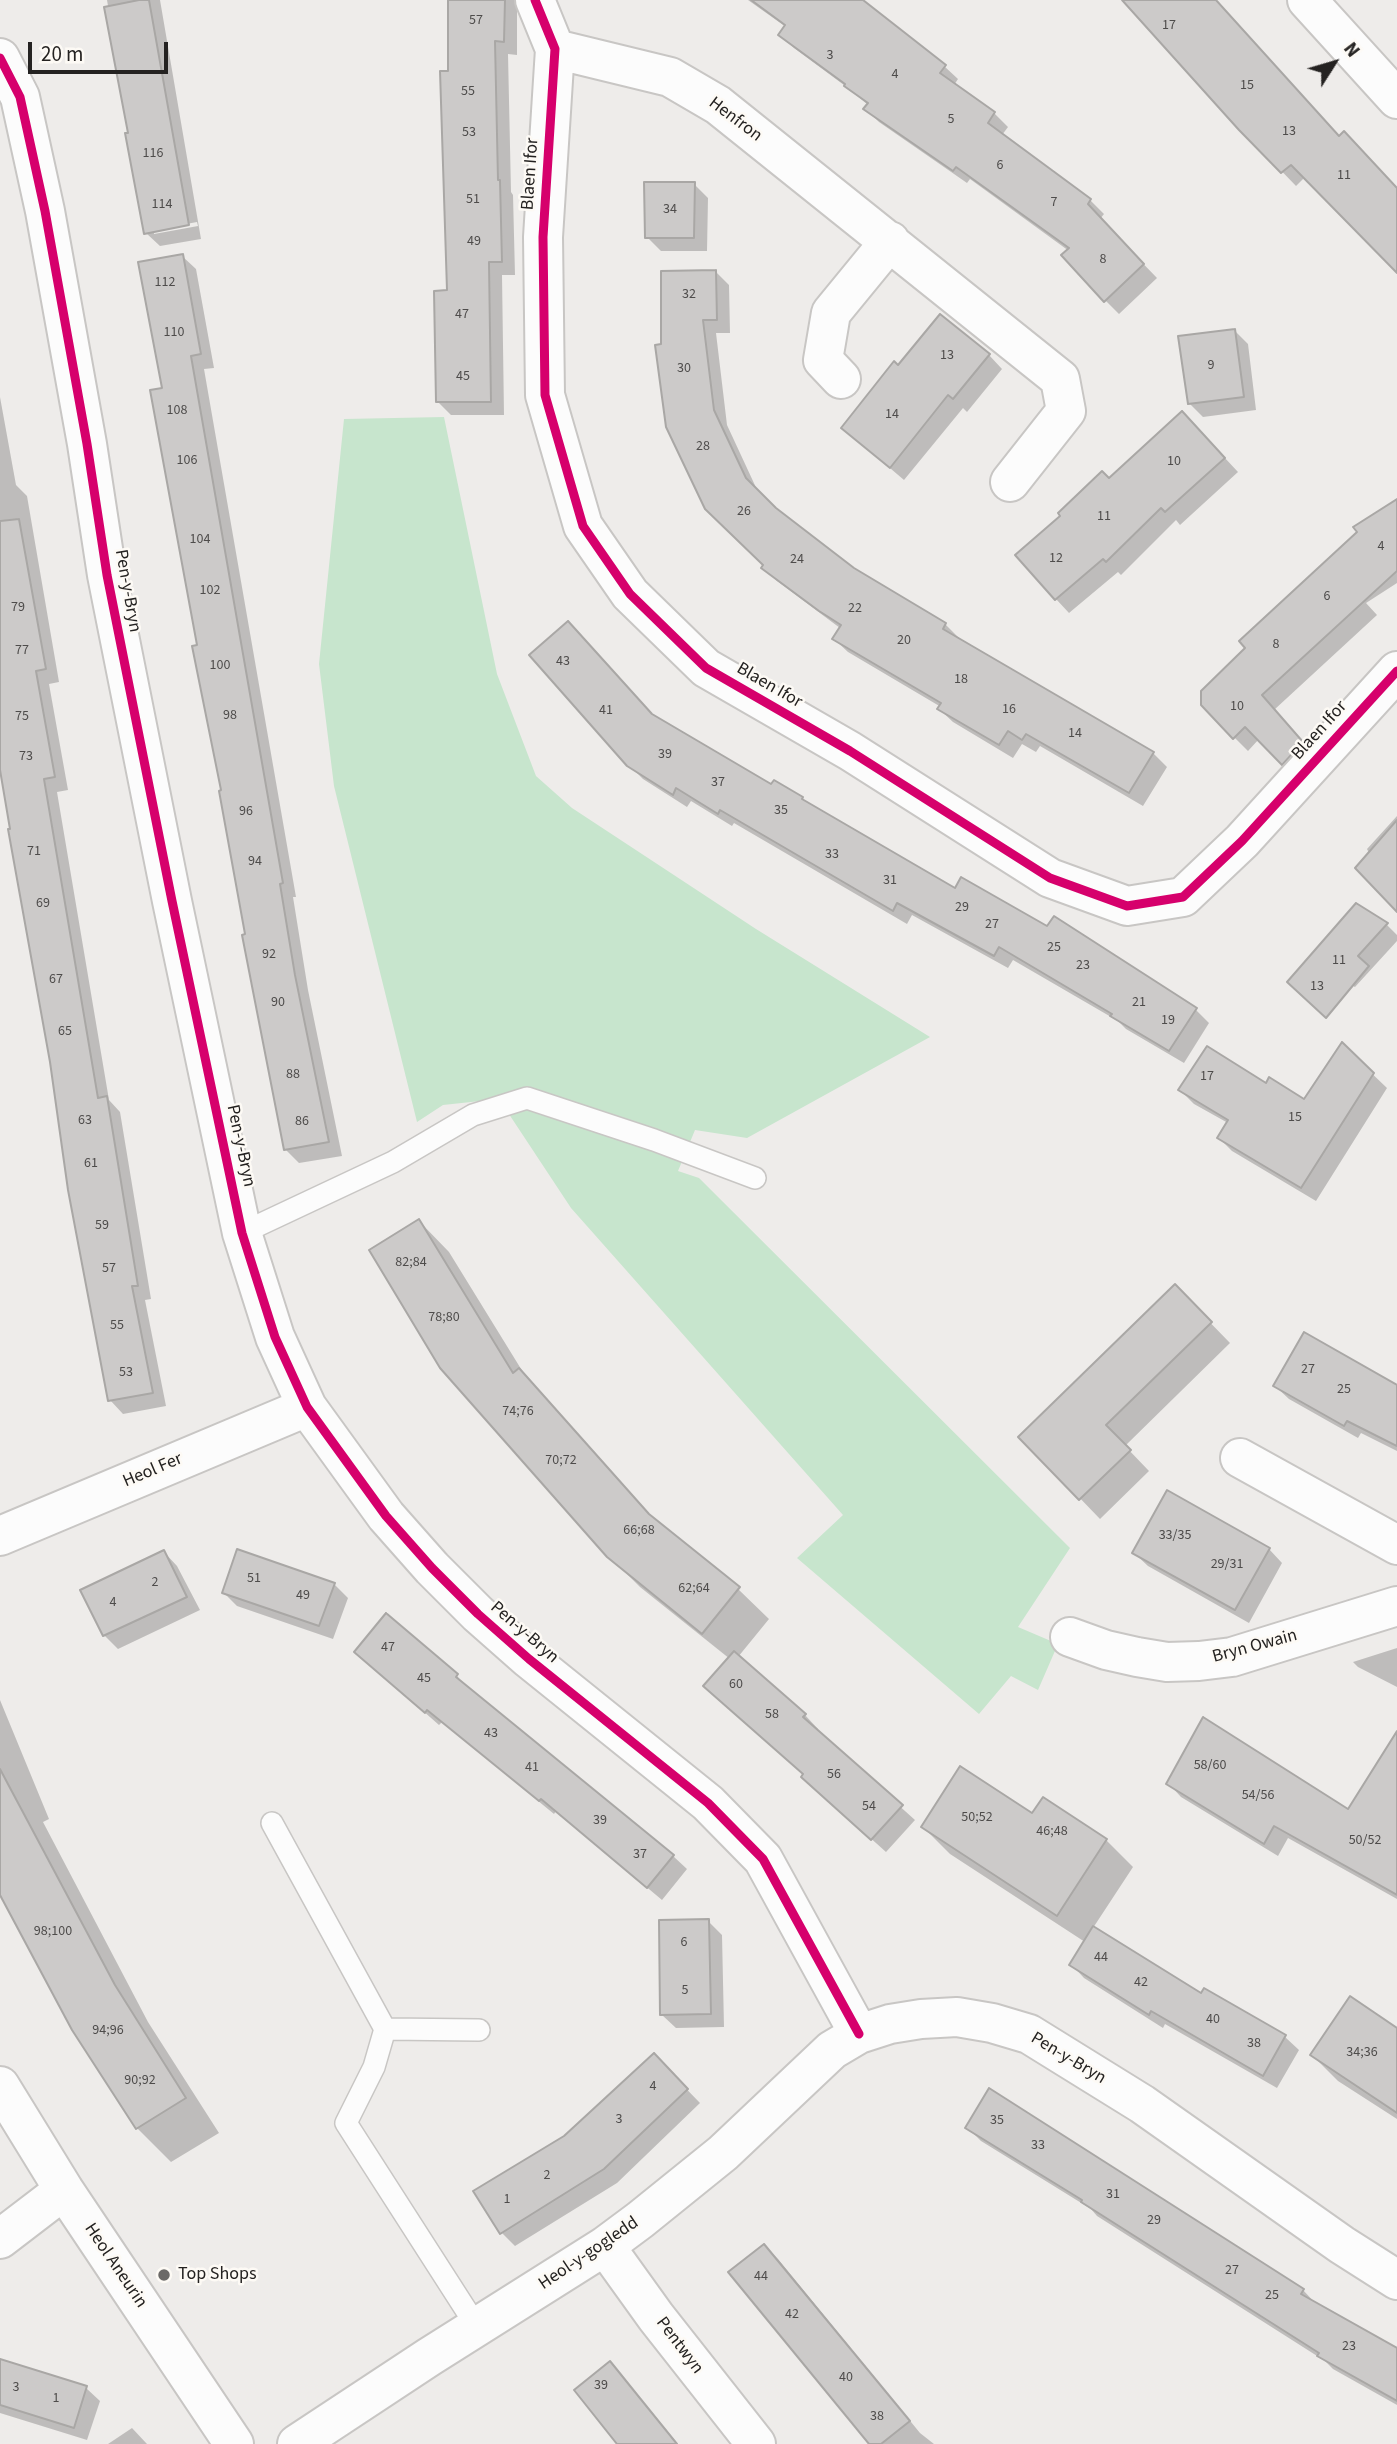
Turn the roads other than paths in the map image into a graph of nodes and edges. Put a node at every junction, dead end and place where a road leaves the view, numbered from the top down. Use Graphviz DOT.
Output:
graph roads {
  1 [pos="535,0"];
  2 [pos="1307,0"];
  3 [pos="555,49"];
  4 [pos="0,58"];
  5 [pos="1397,99"];
  6 [pos="890,241"];
  7 [pos="841,379"];
  8 [pos="1010,482"];
  9 [pos="1397,671"];
  10 [pos="755,1178"];
  11 [pos="242,1233"];
  12 [pos="307,1407"];
  13 [pos="1240,1458"];
  14 [pos="0,1536"];
  15 [pos="1397,1545"];
  16 [pos="1397,1606"];
  17 [pos="1070,1637"];
  18 [pos="272,1823"];
  19 [pos="385,2029"];
  20 [pos="479,2030"];
  21 [pos="859,2034"];
  22 [pos="0,2086"];
  23 [pos="64,2190"];
  24 [pos="0,2239"];
  25 [pos="605,2246"];
  26 [pos="1397,2280"];
  27 [pos="477,2327"];
  28 [pos="233,2444"];
  29 [pos="297,2444"];
  30 [pos="756,2444"];
  1 -- 3 [label="street, Blaen Ifor"];
  2 -- 5 [label="street"];
  3 -- 6 [label="street, Henfron"];
  3 -- 9 [label="street, Blaen Ifor"];
  4 -- 11 [label="street, Pen-y-Bryn"];
  6 -- 7 [label="street"];
  6 -- 8 [label="street, Henfron"];
  10 -- 11 [label="lane"];
  11 -- 12 [label="street, Pen-y-Bryn"];
  12 -- 14 [label="street, Heol Fer"];
  12 -- 21 [label="street, Pen-y-Bryn"];
  13 -- 15 [label="street"];
  16 -- 17 [label="street, Bryn Owain"];
  18 -- 19 [label="lane"];
  19 -- 20 [label="lane"];
  19 -- 27 [label="lane"];
  21 -- 25 [label="street, Heol-y-gogledd"];
  21 -- 26 [label="street, Pen-y-Bryn"];
  22 -- 23 [label="street, Heol Aneurin"];
  23 -- 24 [label="street"];
  23 -- 28 [label="street, Heol Aneurin"];
  25 -- 27 [label="street, Heol-y-gogledd"];
  25 -- 30 [label="street, Pentwyn"];
  27 -- 29 [label="street, Heol-y-gogledd"];
}
